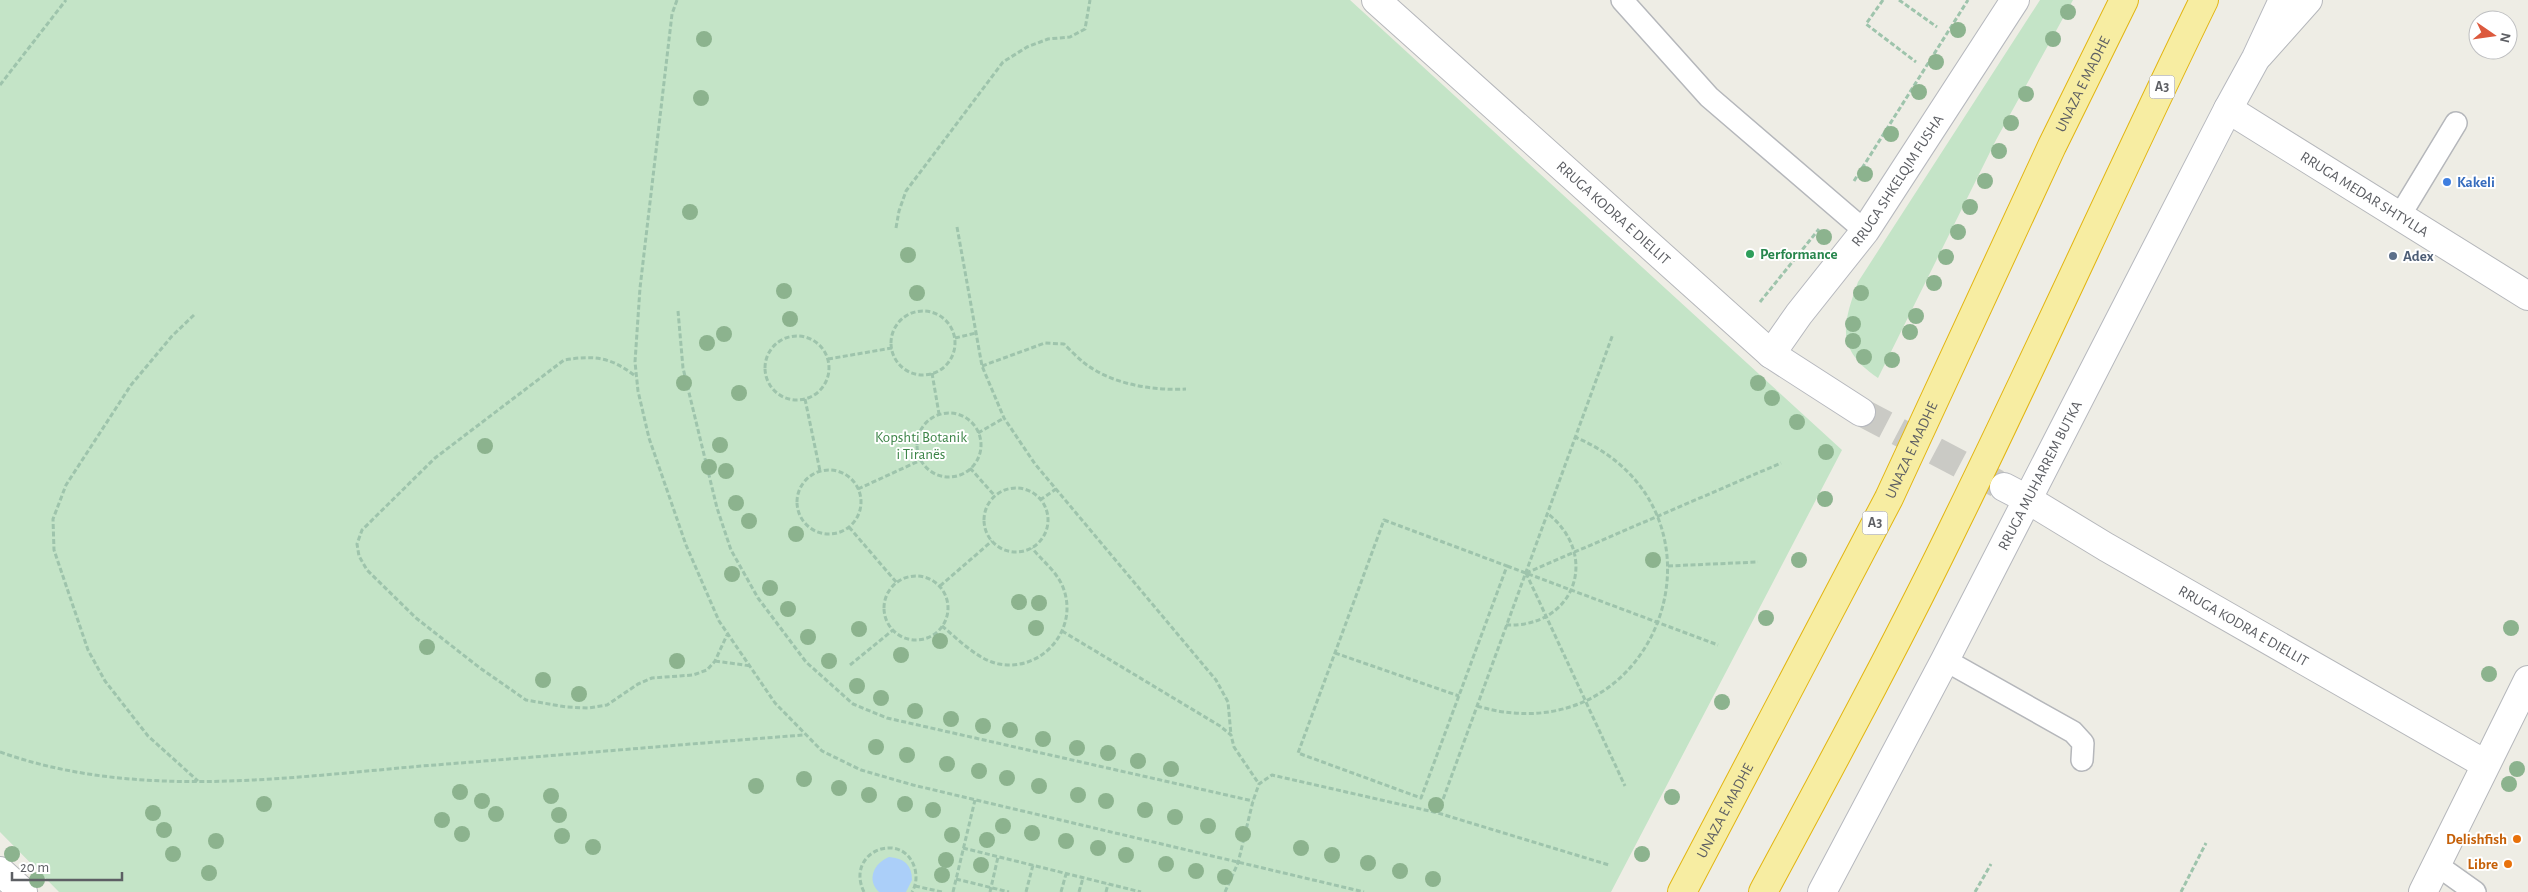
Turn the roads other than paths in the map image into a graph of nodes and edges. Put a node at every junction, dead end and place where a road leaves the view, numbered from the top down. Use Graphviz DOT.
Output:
graph roads {
  1 [pos="1622,0"];
  2 [pos="2015,0"];
  3 [pos="2124,0"];
  4 [pos="2204,0"];
  5 [pos="2283,0"];
  6 [pos="2308,0"];
  7 [pos="1386,4"];
  8 [pos="2256,58"];
  9 [pos="2228,108"];
  10 [pos="2456,123"];
  11 [pos="2399,217"];
  12 [pos="1865,231"];
  13 [pos="2528,296"];
  14 [pos="1771,354"];
  15 [pos="1861,412"];
  16 [pos="2016,493"];
  17 [pos="1945,660"];
  18 [pos="2528,680"];
  19 [pos="2082,760"];
  20 [pos="2485,764"];
  21 [pos="2437,866"];
  22 [pos="0,871"];
  23 [pos="23,892"];
  24 [pos="1682,892"];
  25 [pos="1763,892"];
  26 [pos="1822,892"];
  27 [pos="2423,892"];
  28 [pos="2475,892"];
  1 -- 12 [label="lane"];
  2 -- 12 [label="street, RRUGA SHKELQIM FUSHA"];
  3 -- 24 [label="highway, UNAZA E MADHE / A3"];
  4 -- 25 [label="highway, A3"];
  5 -- 8 [label="street"];
  6 -- 8 [label="street"];
  7 -- 14 [label="street, RRUGA KODRA E DIELLIT"];
  8 -- 9 [label="street, RRUGA MUHARREM BUTKA"];
  9 -- 11 [label="street, RRUGA MEDAR SHTYLLA"];
  9 -- 16 [label="street, RRUGA MUHARREM BUTKA"];
  10 -- 11 [label="lane"];
  11 -- 13 [label="street, RRUGA MEDAR SHTYLLA"];
  12 -- 14 [label="street, RRUGA SHKELQIM FUSHA"];
  14 -- 15 [label="street, RRUGA KODRA E DIELLIT"];
  16 -- 17 [label="street, RRUGA MUHARREM BUTKA"];
  16 -- 20 [label="street, RRUGA KODRA E DIELLIT"];
  17 -- 19 [label="lane"];
  17 -- 26 [label="street, RRUGA MUHARREM BUTKA"];
  18 -- 20 [label="street"];
  20 -- 21 [label="street"];
  21 -- 27 [label="street"];
  21 -- 28 [label="lane"];
  22 -- 23 [label="street"];
}
